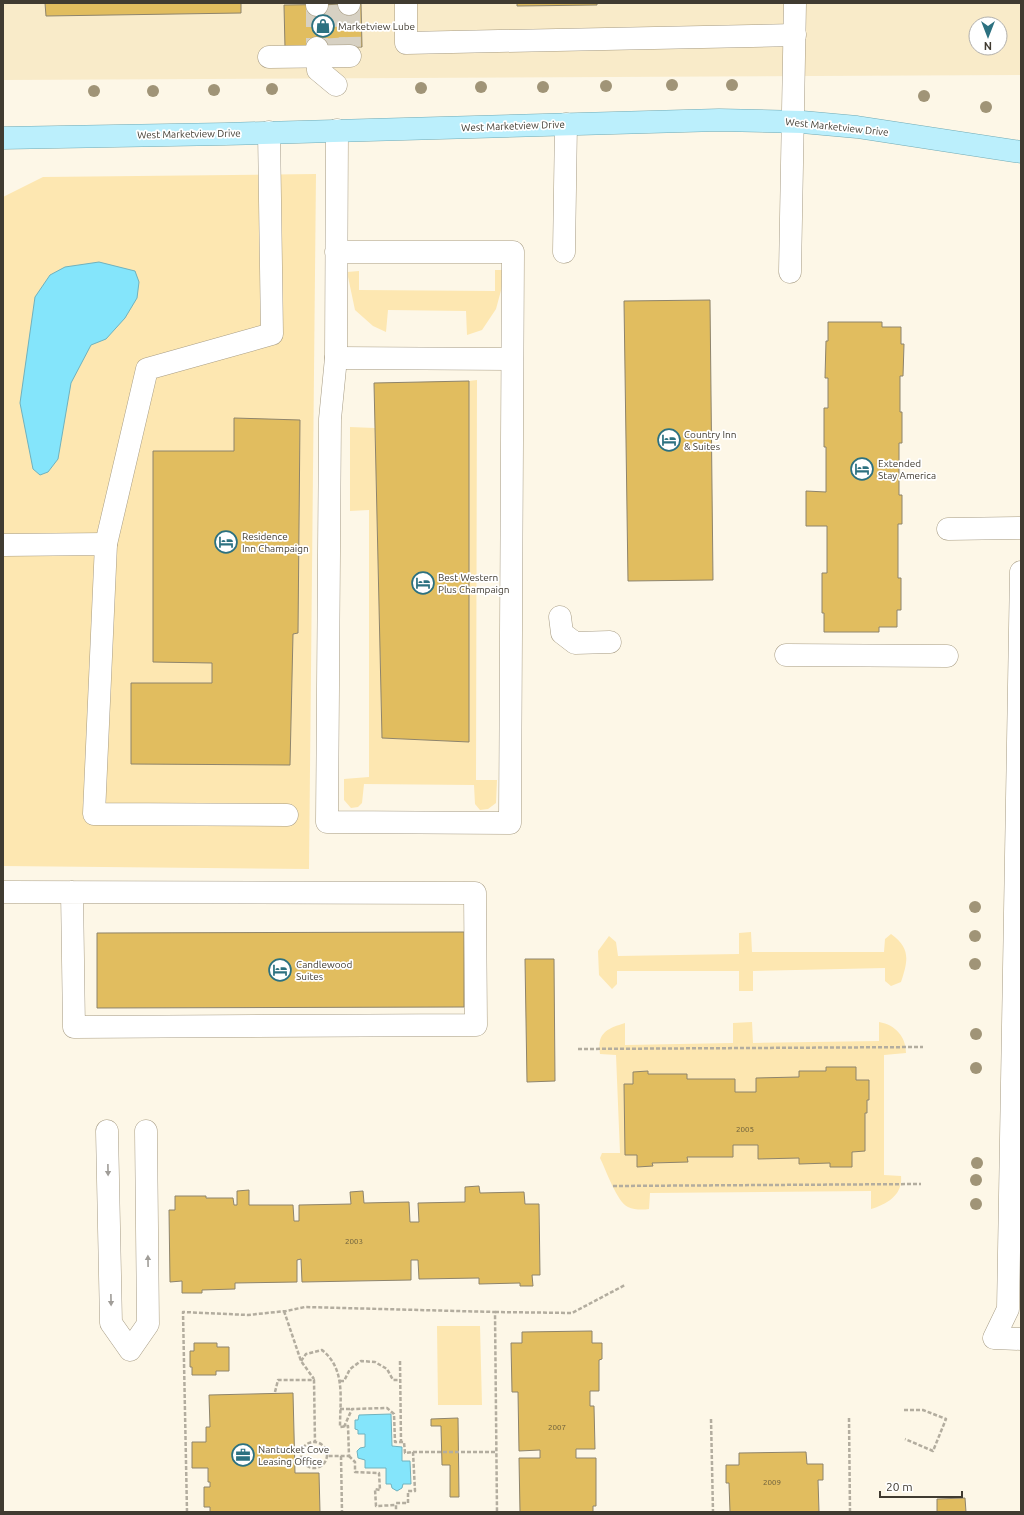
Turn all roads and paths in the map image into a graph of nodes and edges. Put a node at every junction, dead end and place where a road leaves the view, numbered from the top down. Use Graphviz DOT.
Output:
graph roads {
  1 [pos="406,3"];
  2 [pos="795,3"];
  3 [pos="795,35"];
  4 [pos="334,52"];
  5 [pos="269,58"];
  6 [pos="792,122"];
  7 [pos="566,124"];
  8 [pos="337,130"];
  9 [pos="270,132"];
  10 [pos="3,138"];
  11 [pos="1021,152"];
  12 [pos="336,252"];
  13 [pos="564,252"];
  14 [pos="790,272"];
  15 [pos="336,358"];
  16 [pos="512,359"];
  17 [pos="1021,528"];
  18 [pos="948,529"];
  19 [pos="106,544"];
  20 [pos="3,545"];
  21 [pos="1021,572"];
  22 [pos="560,617"];
  23 [pos="610,642"];
  24 [pos="786,655"];
  25 [pos="947,656"];
  26 [pos="287,815"];
  27 [pos="3,892"];
  28 [pos="72,892"];
  29 [pos="923,1047"];
  30 [pos="578,1049"];
  31 [pos="107,1131"];
  32 [pos="146,1131"];
  33 [pos="921,1184"];
  34 [pos="613,1186"];
  35 [pos="625,1285"];
  36 [pos="284,1311"];
  37 [pos="495,1312"];
  38 [pos="1021,1339"];
  39 [pos="301,1361"];
  40 [pos="400,1361"];
  41 [pos="314,1380"];
  42 [pos="400,1380"];
  43 [pos="340,1381"];
  44 [pos="275,1392"];
  45 [pos="340,1409"];
  46 [pos="352,1409"];
  47 [pos="904,1410"];
  48 [pos="849,1418"];
  49 [pos="711,1419"];
  50 [pos="344,1427"];
  51 [pos="905,1439"];
  52 [pos="401,1442"];
  53 [pos="315,1443"];
  54 [pos="413,1452"];
  55 [pos="496,1452"];
  56 [pos="326,1456"];
  57 [pos="342,1456"];
  58 [pos="349,1456"];
  59 [pos="396,1503"];
  60 [pos="187,1512"];
  61 [pos="342,1512"];
  62 [pos="396,1512"];
  63 [pos="497,1512"];
  64 [pos="712,1512"];
  65 [pos="850,1512"];
  1 -- 3 [label="street"];
  2 -- 3 [label="street"];
  3 -- 6 [label="street"];
  4 -- 4 [label="street"];
  4 -- 5 [label="street"];
  6 -- 7 [label="main road, West Marketview Drive"];
  6 -- 11 [label="main road, West Marketview Drive"];
  6 -- 14 [label="street"];
  7 -- 8 [label="main road, West Marketview Drive"];
  7 -- 13 [label="street"];
  8 -- 9 [label="main road, West Marketview Drive"];
  8 -- 12 [label="street"];
  9 -- 10 [label="main road, West Marketview Drive"];
  9 -- 19 [label="street"];
  12 -- 15 [label="street"];
  12 -- 16 [label="street"];
  15 -- 16 [label="street"];
  15 -- 16 [label="street"];
  17 -- 18 [label="street"];
  19 -- 20 [label="street"];
  19 -- 26 [label="street"];
  21 -- 38 [label="street"];
  22 -- 23 [label="street"];
  24 -- 25 [label="street"];
  27 -- 28 [label="street"];
  28 -- 28 [label="street"];
  29 -- 30 [label="path"];
  31 -- 32 [label="street, one-way"];
  33 -- 34 [label="path"];
  35 -- 37 [label="path"];
  36 -- 37 [label="path"];
  36 -- 39 [label="path"];
  36 -- 60 [label="path"];
  37 -- 55 [label="path"];
  39 -- 41 [label="path"];
  39 -- 43 [label="path"];
  40 -- 42 [label="path"];
  41 -- 44 [label="path"];
  41 -- 53 [label="path"];
  42 -- 43 [label="path"];
  42 -- 52 [label="path"];
  43 -- 45 [label="path"];
  45 -- 46 [label="path"];
  45 -- 50 [label="path"];
  46 -- 50 [label="path"];
  46 -- 52 [label="path"];
  47 -- 51 [label="path"];
  48 -- 65 [label="path"];
  49 -- 64 [label="path"];
  50 -- 58 [label="path"];
  52 -- 54 [label="path"];
  53 -- 56 [label="path"];
  53 -- 56 [label="path"];
  54 -- 55 [label="path"];
  54 -- 59 [label="path"];
  55 -- 63 [label="path"];
  56 -- 57 [label="path"];
  57 -- 58 [label="path"];
  57 -- 61 [label="path"];
  58 -- 62 [label="path"];
}
